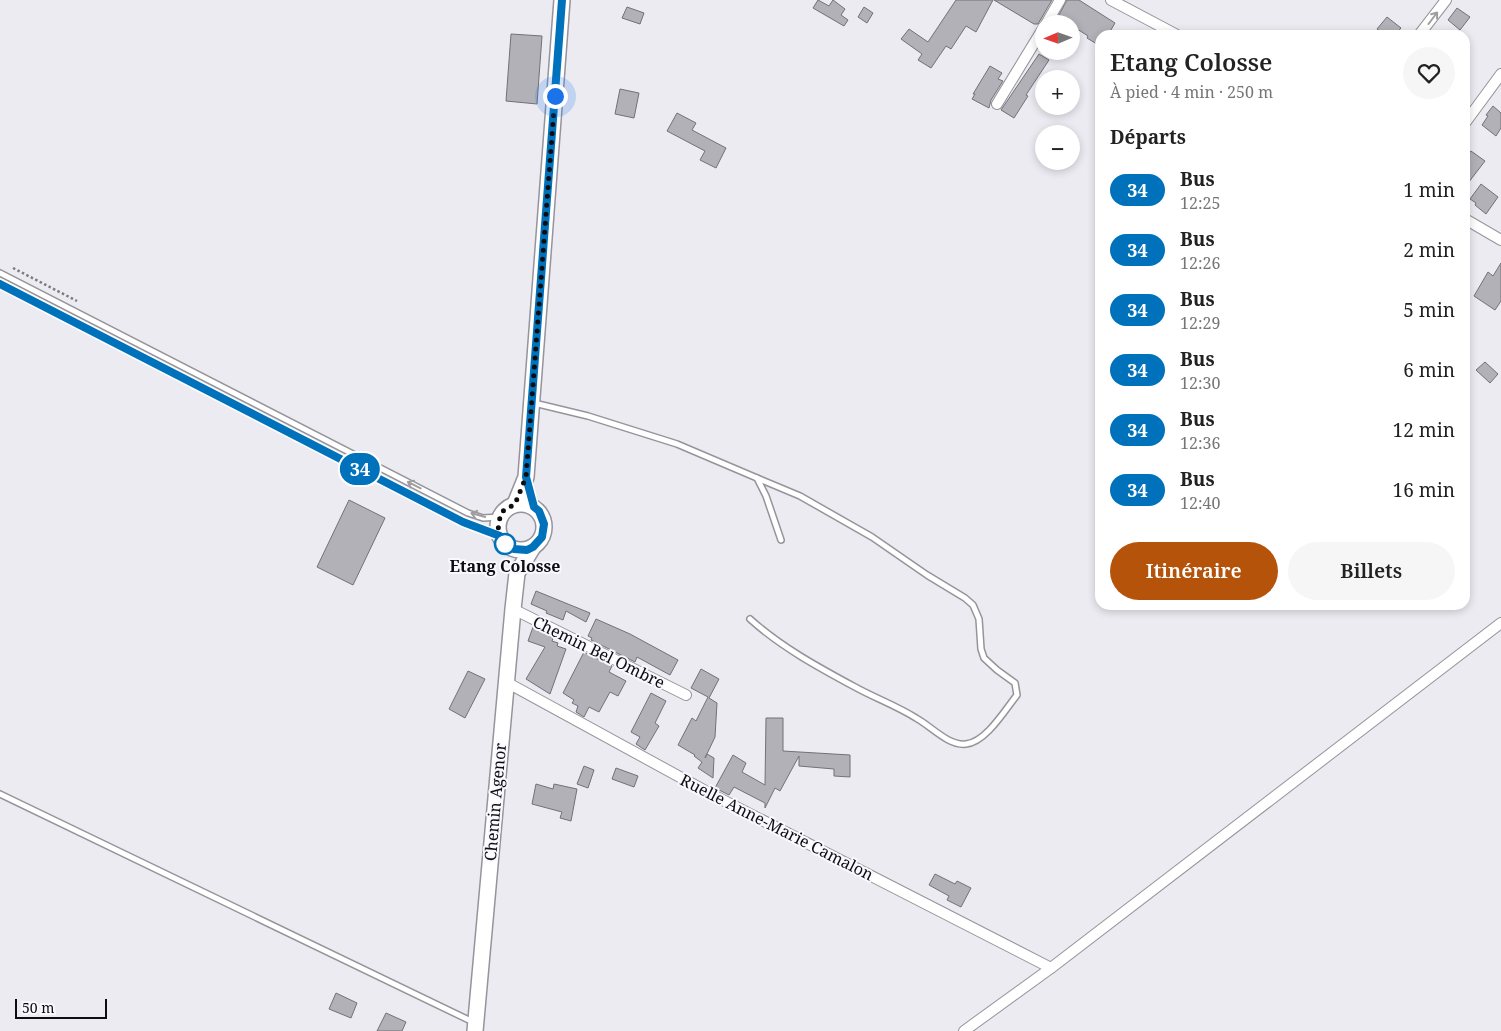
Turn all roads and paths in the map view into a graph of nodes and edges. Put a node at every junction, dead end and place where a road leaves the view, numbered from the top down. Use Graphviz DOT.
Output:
graph roads {
  1 [pos="562,0"];
  2 [pos="1060,0"];
  3 [pos="1111,0"];
  4 [pos="1446,0"];
  5 [pos="1051,15"];
  6 [pos="1168,30"];
  7 [pos="1423,30"];
  8 [pos="1035,41"];
  9 [pos="1501,74"];
  10 [pos="997,104"];
  11 [pos="1470,116"];
  12 [pos="1470,221"];
  13 [pos="1501,240"];
  14 [pos="0,273"];
  15 [pos="0,284"];
  16 [pos="532,402"];
  17 [pos="526,477"];
  18 [pos="757,478"];
  19 [pos="515,504"];
  20 [pos="534,507"];
  21 [pos="500,517"];
  22 [pos="781,540"];
  23 [pos="504,541"];
  24 [pos="533,547"];
  25 [pos="517,573"];
  26 [pos="512,609"];
  27 [pos="750,619"];
  28 [pos="1501,623"];
  29 [pos="506,682"];
  30 [pos="686,695"];
  31 [pos="0,794"];
  32 [pos="1051,968"];
  33 [pos="475,1027"];
  34 [pos="964,1031"];
  1 -- 16 [label="main road, Chemin Agenor"];
  2 -- 5 [label="street"];
  3 -- 6 [label="street"];
  7 -- 4 [label="street, one-way"];
  8 -- 10 [label="street"];
  9 -- 11 [label="street"];
  12 -- 13 [label="street"];
  21 -- 14 [label="lane, one-way"];
  15 -- 23 [label="lane"];
  16 -- 17 [label="main road, Chemin Agenor"];
  16 -- 18 [label="lane"];
  17 -- 19 [label="main road, Chemin Agenor"];
  17 -- 20 [label="main road, Chemin Agenor"];
  18 -- 22 [label="lane"];
  18 -- 27 [label="lane"];
  19 -- 20 [label="main road"];
  19 -- 21 [label="main road, Chemin Agenor"];
  20 -- 24 [label="main road, Chemin Agenor"];
  21 -- 23 [label="main road, Chemin Agenor"];
  23 -- 24 [label="main road"];
  23 -- 25 [label="main road, Chemin Agenor"];
  24 -- 25 [label="main road, Chemin Agenor"];
  25 -- 26 [label="main road, Chemin Agenor"];
  26 -- 29 [label="main road, Chemin Agenor"];
  26 -- 30 [label="street, Chemin Bel Ombre"];
  28 -- 32 [label="street"];
  29 -- 32 [label="street, Ruelle Anne-Marie Camalon"];
  29 -- 33 [label="main road, Chemin Agenor"];
  31 -- 33 [label="lane"];
  32 -- 34 [label="street"];
}
